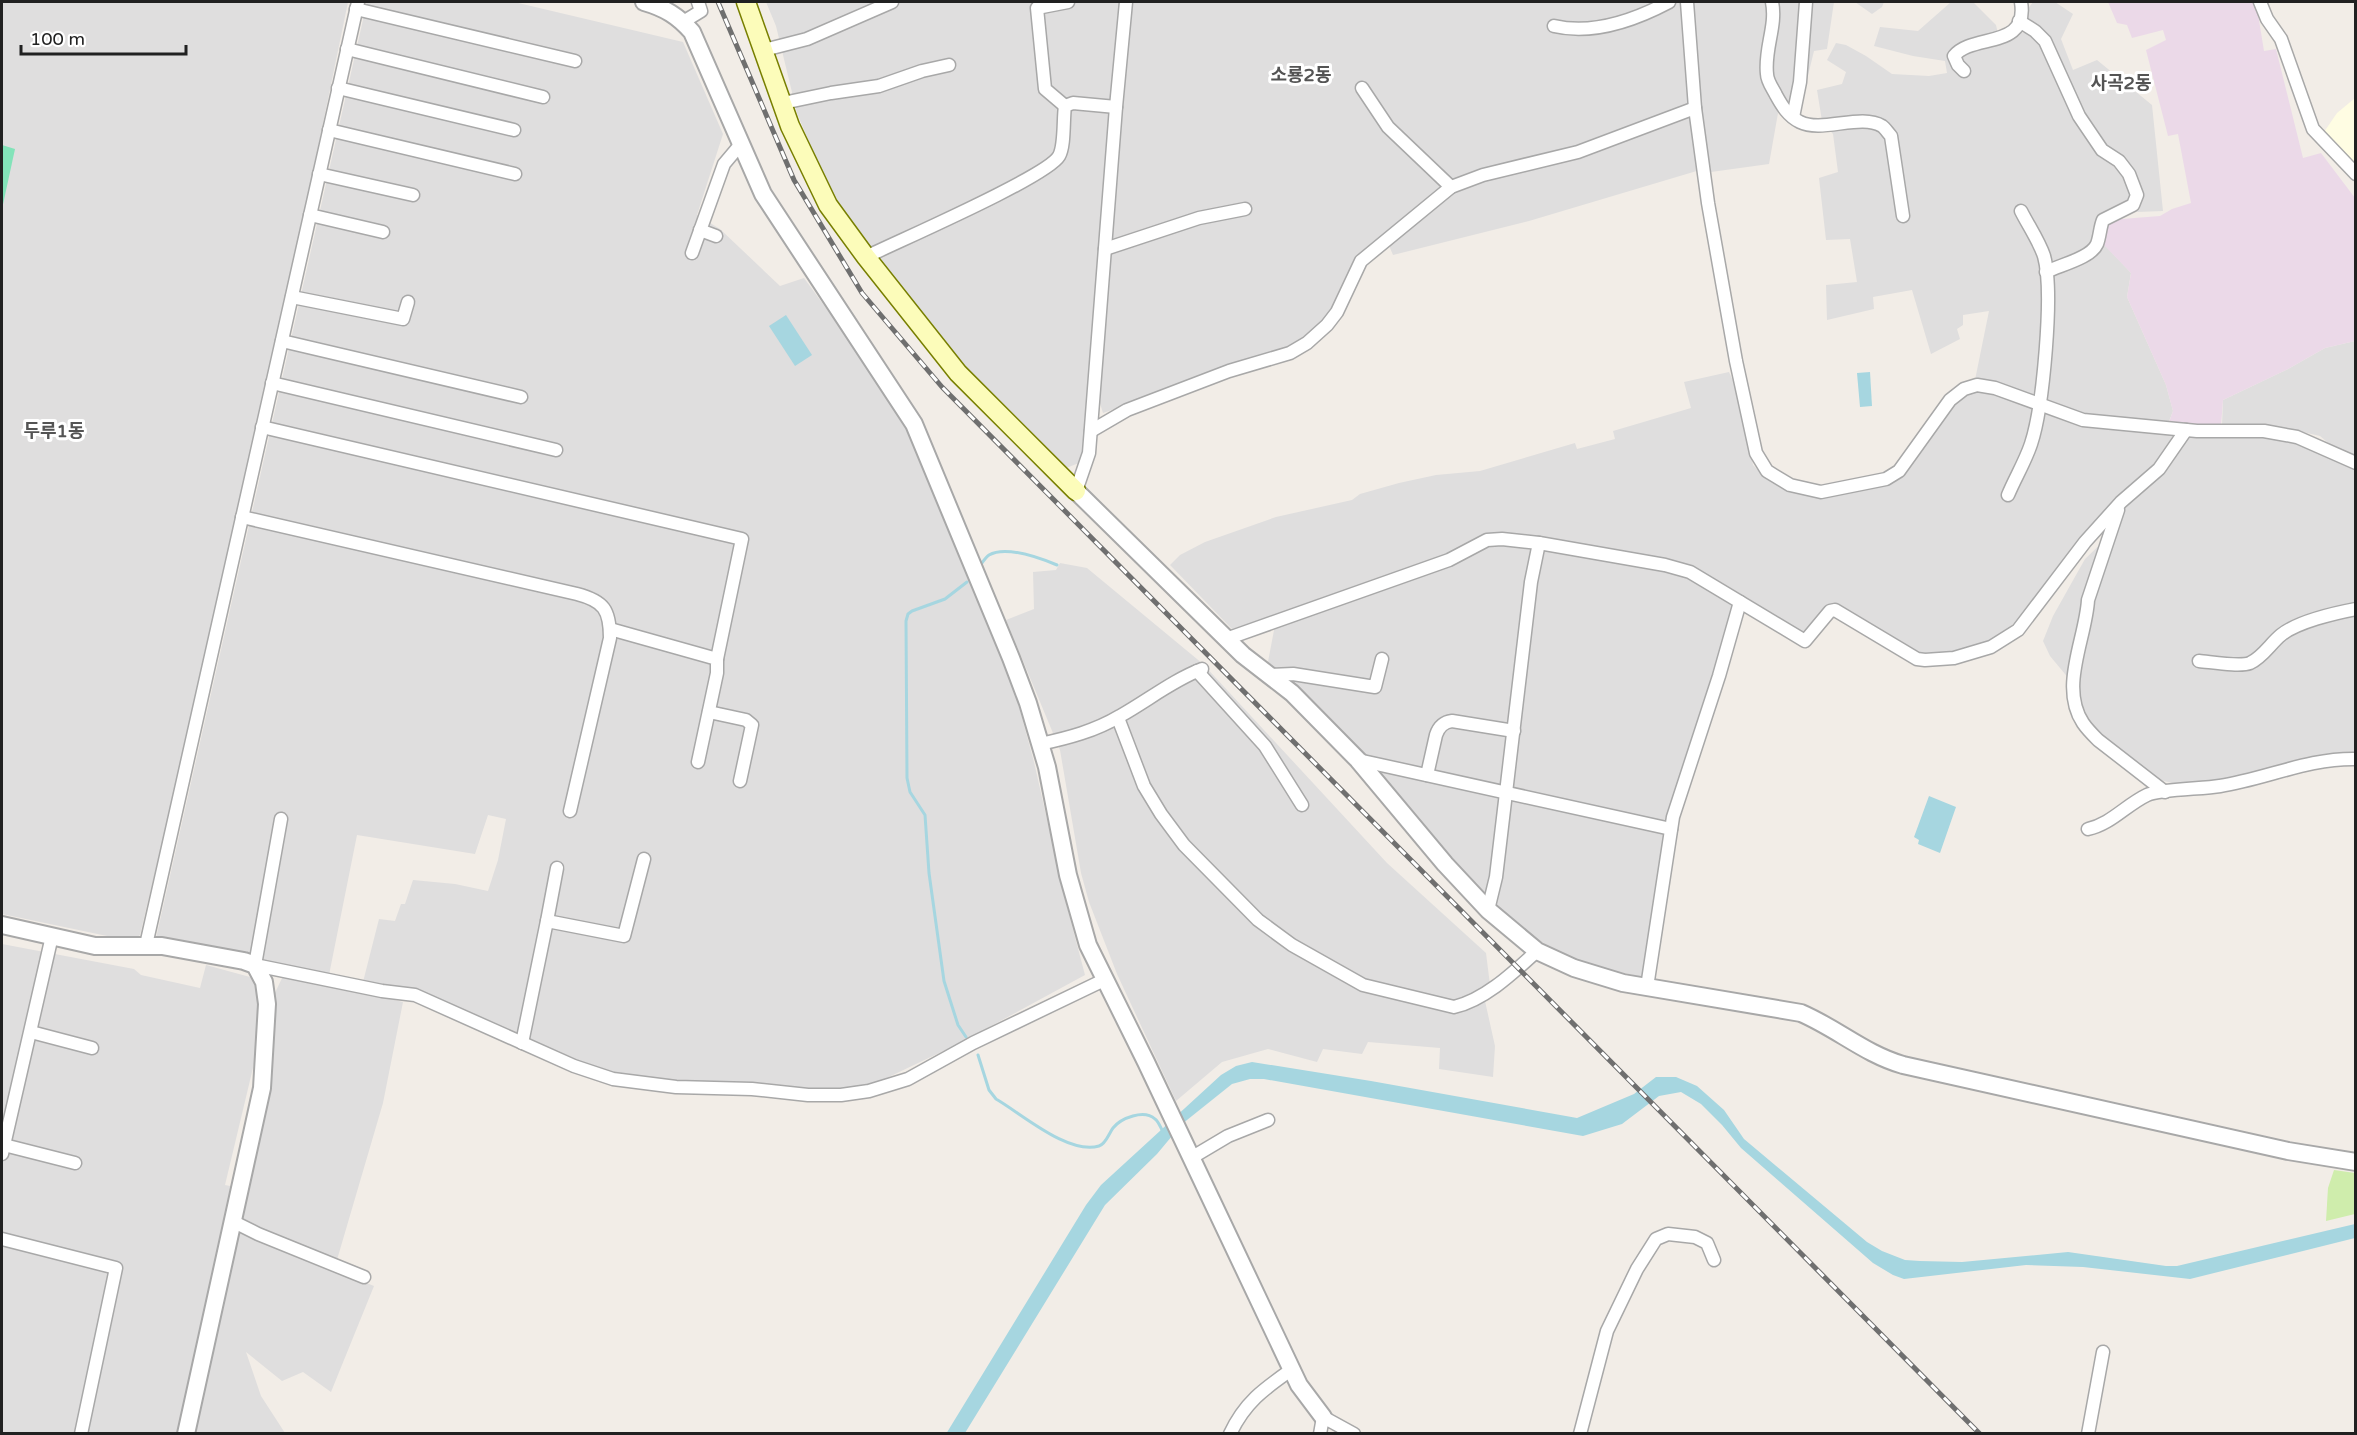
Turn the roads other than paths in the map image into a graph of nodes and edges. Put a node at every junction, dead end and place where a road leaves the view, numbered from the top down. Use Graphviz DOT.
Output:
graph roads {
  1 [pos="644,2"];
  2 [pos="698,2"];
  3 [pos="746,2"];
  4 [pos="892,2"];
  5 [pos="1068,2"];
  6 [pos="1126,2"];
  7 [pos="1669,2"];
  8 [pos="1687,2"];
  9 [pos="1772,2"];
  10 [pos="1806,2"];
  11 [pos="2021,2"];
  12 [pos="2260,2"];
  13 [pos="665,4"];
  14 [pos="357,5"];
  15 [pos="2019,21"];
  16 [pos="683,22"];
  17 [pos="1554,26"];
  18 [pos="347,49"];
  19 [pos="764,50"];
  20 [pos="575,61"];
  21 [pos="949,65"];
  22 [pos="1964,71"];
  23 [pos="338,87"];
  24 [pos="1362,88"];
  25 [pos="543,97"];
  26 [pos="783,104"];
  27 [pos="1065,106"];
  28 [pos="1116,107"];
  29 [pos="1695,108"];
  30 [pos="1793,117"];
  31 [pos="329,130"];
  32 [pos="514,130"];
  33 [pos="740,145"];
  34 [pos="319,174"];
  35 [pos="515,174"];
  36 [pos="2355,174"];
  37 [pos="1451,188"];
  38 [pos="413,195"];
  39 [pos="1245,208"];
  40 [pos="2021,211"];
  41 [pos="310,215"];
  42 [pos="1903,216"];
  43 [pos="700,230"];
  44 [pos="383,232"];
  45 [pos="716,236"];
  46 [pos="1105,249"];
  47 [pos="692,253"];
  48 [pos="866,257"];
  49 [pos="2046,272"];
  50 [pos="292,297"];
  51 [pos="408,302"];
  52 [pos="282,341"];
  53 [pos="272,383"];
  54 [pos="520,397"];
  55 [pos="2040,403"];
  56 [pos="262,427"];
  57 [pos="2186,430"];
  58 [pos="1091,431"];
  59 [pos="556,450"];
  60 [pos="2355,463"];
  61 [pos="1076,492"];
  62 [pos="2008,495"];
  63 [pos="2121,502"];
  64 [pos="242,517"];
  65 [pos="1539,543"];
  66 [pos="1740,602"];
  67 [pos="2355,609"];
  68 [pos="610,629"];
  69 [pos="1226,639"];
  70 [pos="717,659"];
  71 [pos="1382,659"];
  72 [pos="2199,661"];
  73 [pos="1269,675"];
  74 [pos="709,712"];
  75 [pos="1118,718"];
  76 [pos="1514,731"];
  77 [pos="1040,744"];
  78 [pos="2355,759"];
  79 [pos="1359,760"];
  80 [pos="698,762"];
  81 [pos="1427,775"];
  82 [pos="740,781"];
  83 [pos="1506,792"];
  84 [pos="2165,792"];
  85 [pos="1302,804"];
  86 [pos="570,811"];
  87 [pos="281,819"];
  88 [pos="1671,829"];
  89 [pos="2088,829"];
  90 [pos="644,859"];
  91 [pos="557,868"];
  92 [pos="1488,910"];
  93 [pos="547,921"];
  94 [pos="2,925"];
  95 [pos="52,936"];
  96 [pos="146,945"];
  97 [pos="1537,951"];
  98 [pos="255,965"];
  99 [pos="1104,980"];
  100 [pos="1647,987"];
  101 [pos="31,1032"];
  102 [pos="522,1043"];
  103 [pos="92,1047"];
  104 [pos="1268,1120"];
  105 [pos="3,1150"];
  106 [pos="1191,1158"];
  107 [pos="2355,1162"];
  108 [pos="75,1163"];
  109 [pos="232,1221"];
  110 [pos="2,1239"];
  111 [pos="1714,1260"];
  112 [pos="364,1276"];
  113 [pos="2103,1352"];
  114 [pos="1291,1370"];
  115 [pos="1323,1416"];
  116 [pos="81,1434"];
  117 [pos="186,1434"];
  118 [pos="1230,1434"];
  119 [pos="1320,1434"];
  120 [pos="1354,1434"];
  121 [pos="1580,1434"];
  122 [pos="2088,1434"];
  1 -- 13 [label="street"];
  2 -- 16 [label="street"];
  3 -- 19 [label="main road"];
  4 -- 19 [label="street"];
  5 -- 27 [label="street"];
  6 -- 28 [label="street"];
  7 -- 17 [label="street"];
  8 -- 29 [label="street"];
  9 -- 30 [label="street"];
  10 -- 30 [label="street"];
  11 -- 15 [label="street"];
  12 -- 36 [label="street"];
  13 -- 16 [label="street"];
  14 -- 18 [label="street"];
  14 -- 20 [label="street"];
  15 -- 22 [label="street"];
  15 -- 49 [label="street"];
  16 -- 33 [label="street"];
  18 -- 23 [label="street"];
  18 -- 25 [label="street"];
  19 -- 26 [label="main road"];
  21 -- 26 [label="street"];
  23 -- 31 [label="street"];
  23 -- 32 [label="street"];
  24 -- 37 [label="street"];
  26 -- 48 [label="main road"];
  27 -- 28 [label="street"];
  27 -- 48 [label="street"];
  28 -- 46 [label="street"];
  29 -- 37 [label="street"];
  29 -- 55 [label="street"];
  30 -- 42 [label="street"];
  31 -- 34 [label="street"];
  31 -- 35 [label="street"];
  33 -- 43 [label="street"];
  33 -- 77 [label="street"];
  34 -- 38 [label="street"];
  34 -- 41 [label="street"];
  37 -- 58 [label="street"];
  39 -- 46 [label="street"];
  40 -- 49 [label="street"];
  41 -- 44 [label="street"];
  41 -- 50 [label="street"];
  43 -- 45 [label="street"];
  43 -- 47 [label="street"];
  46 -- 58 [label="street"];
  48 -- 61 [label="main road"];
  49 -- 55 [label="street"];
  50 -- 51 [label="street"];
  50 -- 52 [label="street"];
  52 -- 53 [label="street"];
  52 -- 54 [label="street"];
  53 -- 56 [label="street"];
  53 -- 59 [label="street"];
  55 -- 57 [label="street"];
  55 -- 62 [label="street"];
  56 -- 64 [label="street"];
  56 -- 70 [label="street"];
  57 -- 60 [label="street"];
  57 -- 63 [label="street"];
  58 -- 61 [label="street"];
  61 -- 69 [label="street"];
  63 -- 66 [label="street"];
  63 -- 84 [label="street"];
  64 -- 68 [label="street"];
  64 -- 96 [label="street"];
  65 -- 66 [label="street"];
  65 -- 69 [label="street"];
  65 -- 76 [label="street"];
  66 -- 88 [label="street"];
  67 -- 72 [label="street"];
  68 -- 70 [label="street"];
  68 -- 86 [label="street"];
  69 -- 73 [label="street"];
  70 -- 74 [label="street"];
  71 -- 73 [label="street"];
  73 -- 79 [label="street"];
  74 -- 80 [label="street"];
  74 -- 82 [label="street"];
  75 -- 77 [label="street"];
  75 -- 85 [label="street"];
  75 -- 97 [label="street"];
  76 -- 81 [label="street"];
  76 -- 83 [label="street"];
  77 -- 99 [label="street"];
  78 -- 84 [label="street"];
  79 -- 81 [label="street"];
  79 -- 92 [label="street"];
  81 -- 83 [label="street"];
  83 -- 88 [label="street"];
  83 -- 92 [label="street"];
  84 -- 89 [label="street"];
  87 -- 98 [label="street"];
  88 -- 100 [label="street"];
  90 -- 93 [label="street"];
  91 -- 93 [label="street"];
  92 -- 97 [label="street"];
  93 -- 102 [label="street"];
  94 -- 95 [label="street"];
  95 -- 96 [label="street"];
  95 -- 101 [label="street"];
  96 -- 98 [label="street"];
  97 -- 100 [label="street"];
  98 -- 102 [label="street"];
  98 -- 109 [label="street"];
  99 -- 102 [label="street"];
  99 -- 106 [label="street"];
  100 -- 107 [label="street"];
  101 -- 103 [label="street"];
  101 -- 105 [label="street"];
  104 -- 106 [label="street"];
  105 -- 108 [label="street"];
  106 -- 114 [label="street"];
  109 -- 112 [label="street"];
  109 -- 117 [label="street"];
  110 -- 116 [label="street"];
  111 -- 121 [label="street"];
  113 -- 122 [label="street"];
  114 -- 115 [label="street"];
  114 -- 118 [label="street"];
  115 -- 119 [label="street"];
  115 -- 120 [label="street"];
}
